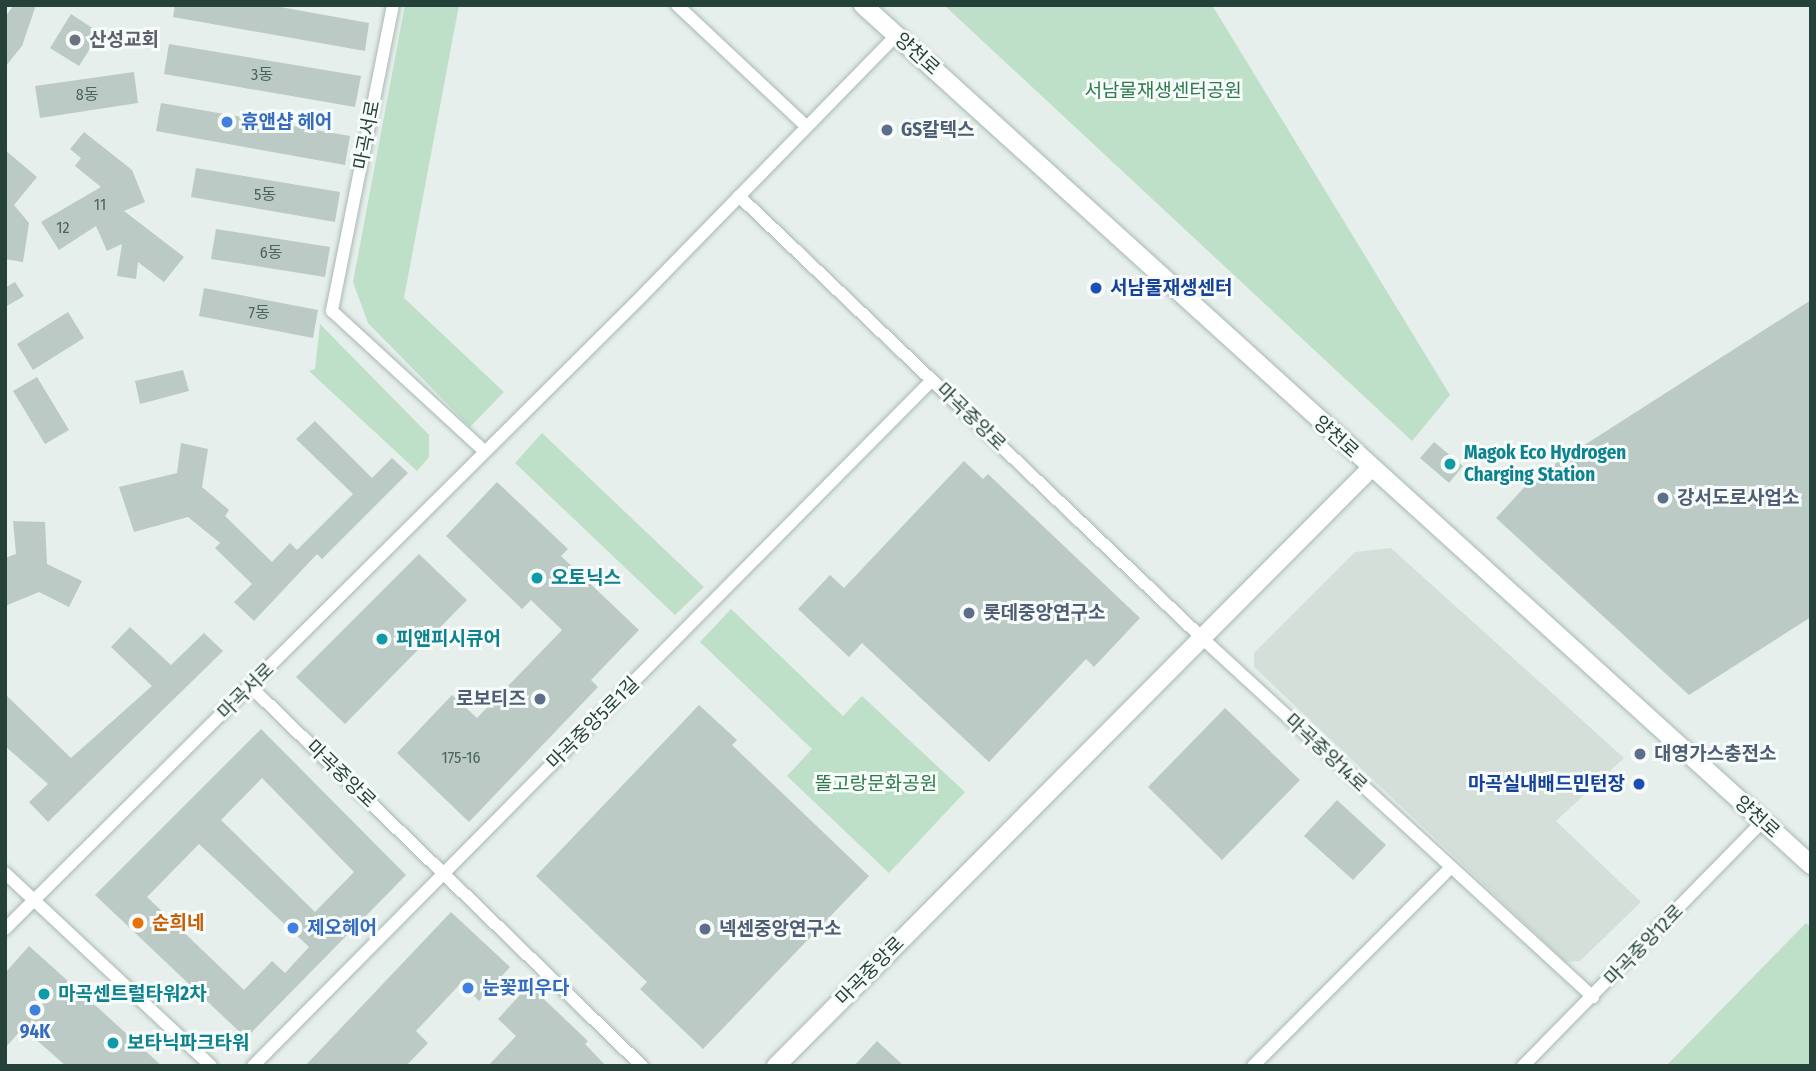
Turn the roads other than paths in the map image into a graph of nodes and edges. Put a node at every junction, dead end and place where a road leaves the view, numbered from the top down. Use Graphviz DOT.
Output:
graph roads {
  1 [pos="393,5"];
  2 [pos="677,5"];
  3 [pos="863,5"];
  4 [pos="896,36"];
  5 [pos="807,127"];
  6 [pos="739,197"];
  7 [pos="932,380"];
  8 [pos="483,450"];
  9 [pos="1371,468"];
  10 [pos="1202,638"];
  11 [pos="251,687"];
  12 [pos="1762,822"];
  13 [pos="1811,865"];
  14 [pos="1450,868"];
  15 [pos="5,873"];
  16 [pos="445,874"];
  17 [pos="34,900"];
  18 [pos="5,929"];
  19 [pos="1593,997"];
  20 [pos="211,1066"];
  21 [pos="253,1066"];
  22 [pos="642,1066"];
  23 [pos="776,1066"];
  24 [pos="1253,1066"];
  25 [pos="1523,1066"];
  1 -- 8 [label="street, 마곡서로"];
  2 -- 5 [label="street"];
  3 -- 4 [label="main road, 양천로"];
  4 -- 5 [label="street, 마곡서로"];
  4 -- 9 [label="main road, 양천로"];
  5 -- 6 [label="street, 마곡서로"];
  6 -- 7 [label="street, 마곡중앙로"];
  6 -- 8 [label="street, 마곡서로"];
  7 -- 10 [label="street, 마곡중앙로"];
  7 -- 16 [label="street, 마곡중앙5로1길"];
  8 -- 11 [label="street, 마곡서로"];
  9 -- 10 [label="main road, 마곡중앙로"];
  9 -- 12 [label="main road, 양천로"];
  10 -- 14 [label="street, 마곡중앙14로"];
  10 -- 23 [label="main road, 마곡중앙로"];
  11 -- 16 [label="street, 마곡중앙로"];
  11 -- 17 [label="street, 마곡서로"];
  12 -- 13 [label="main road, 양천로"];
  12 -- 19 [label="street, 마곡중앙12로"];
  14 -- 19 [label="street, 마곡중앙14로"];
  14 -- 24 [label="street"];
  15 -- 17 [label="street"];
  16 -- 21 [label="street, 마곡중앙5로1길"];
  16 -- 22 [label="street, 마곡중앙로"];
  17 -- 18 [label="street, 마곡서로"];
  17 -- 20 [label="street"];
  19 -- 25 [label="street, 마곡중앙12로"];
}
